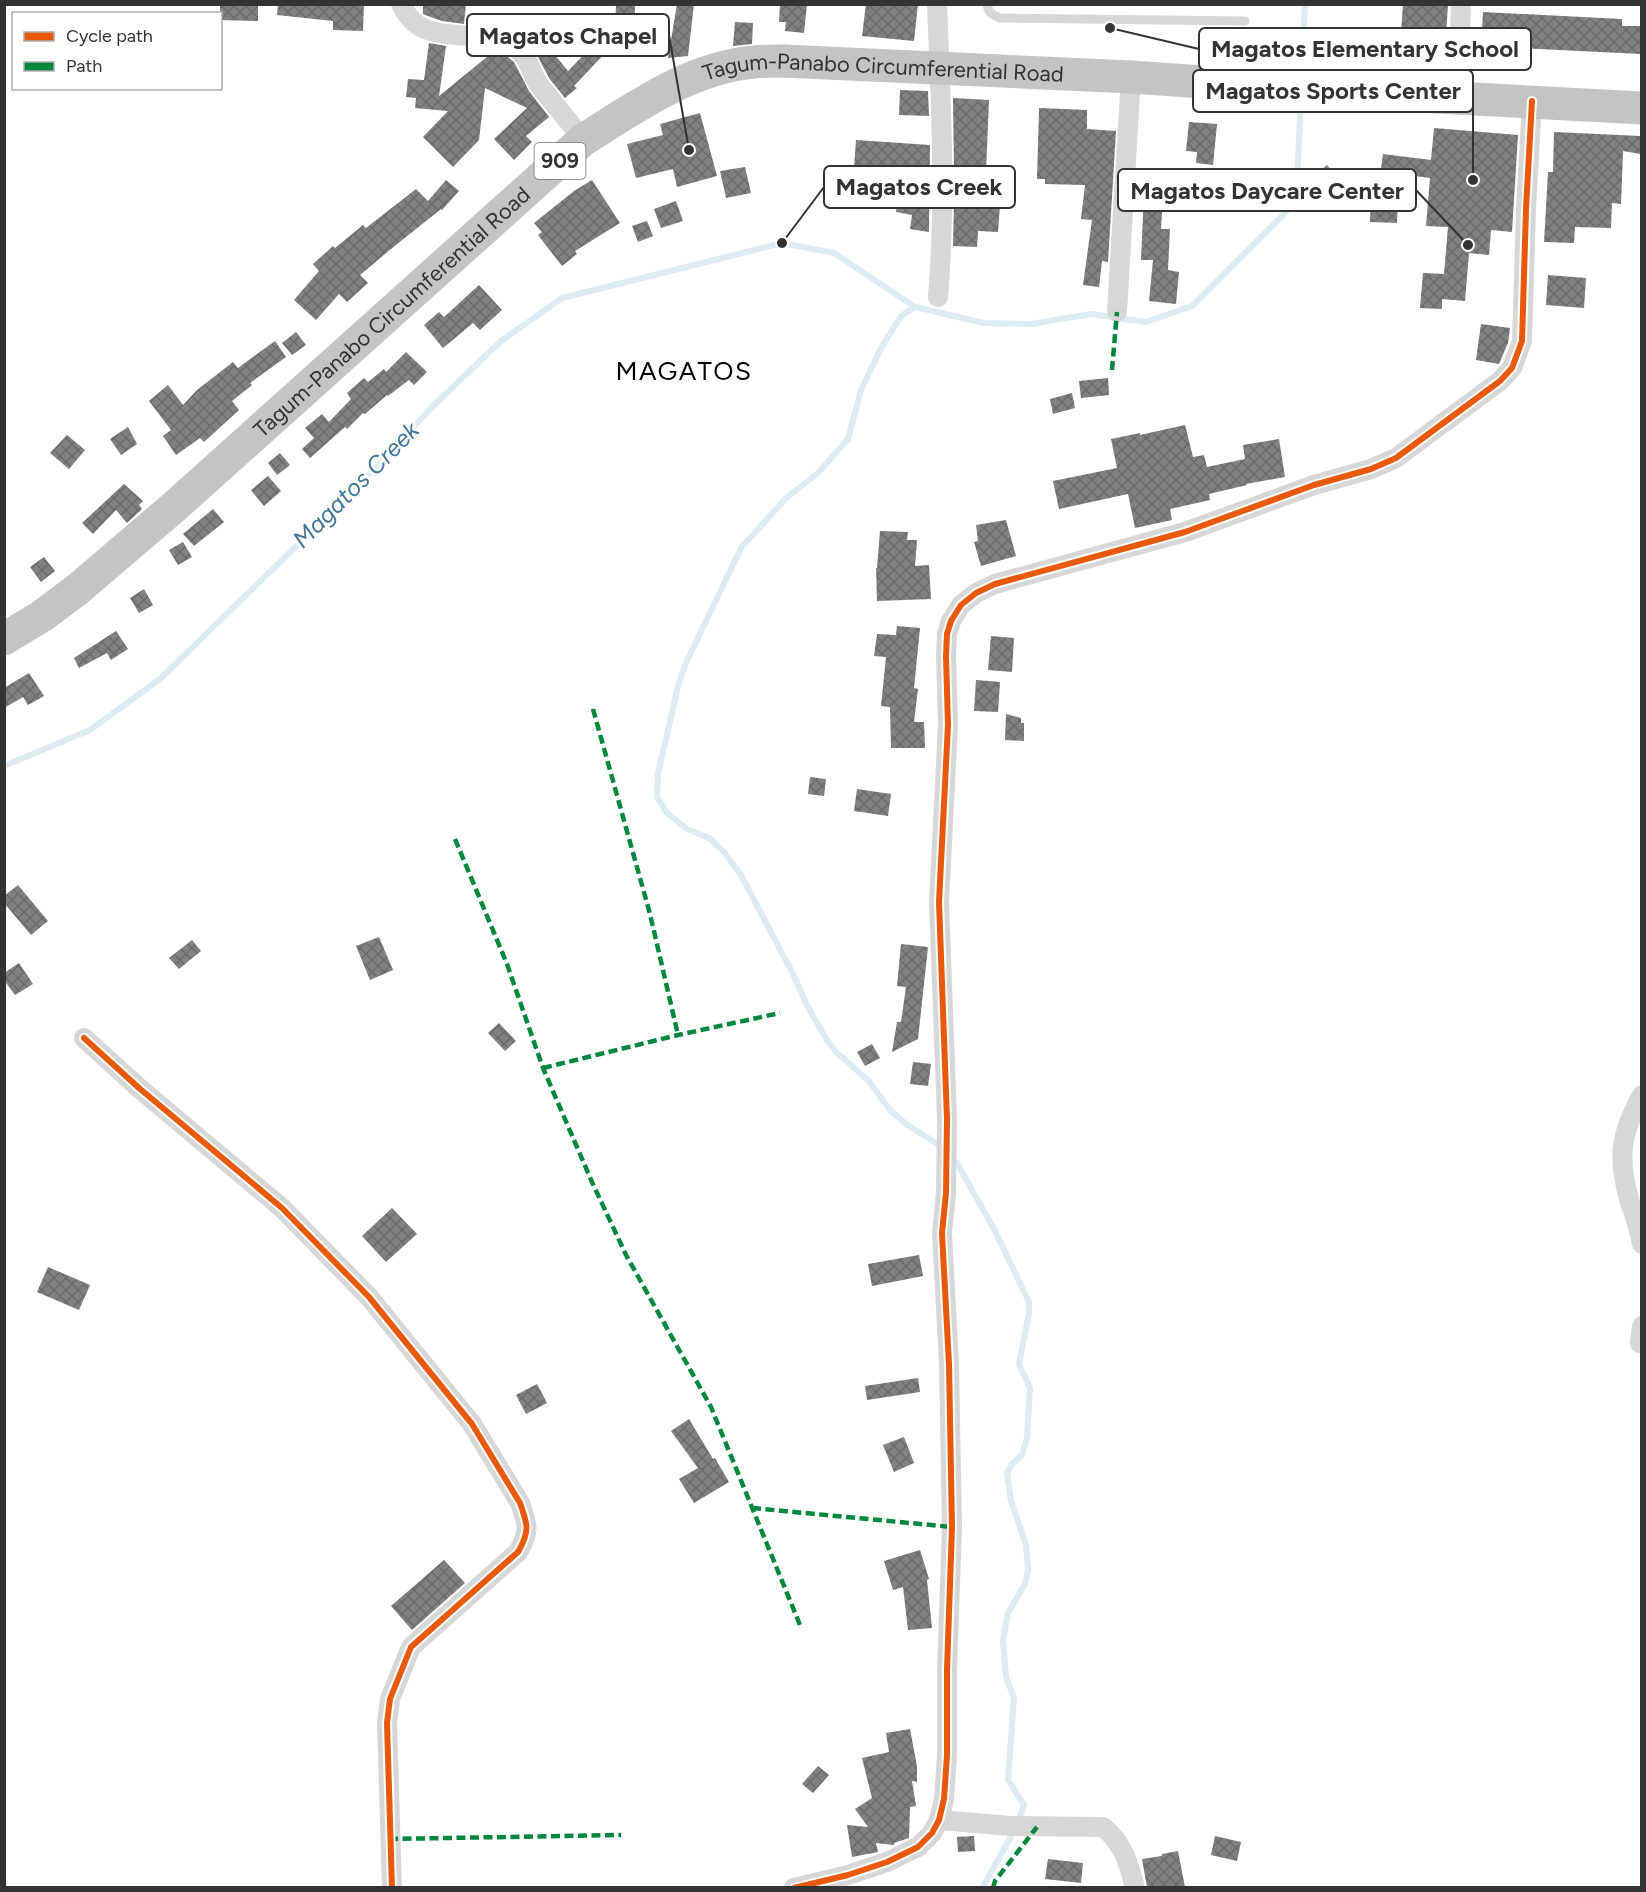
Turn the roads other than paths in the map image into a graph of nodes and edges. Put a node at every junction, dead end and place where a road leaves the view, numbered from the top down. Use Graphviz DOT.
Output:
graph roads {
  1 [pos="400,4"];
  2 [pos="937,4"];
  3 [pos="987,4"];
  4 [pos="1461,4"];
  5 [pos="1245,21"];
  6 [pos="939,69"];
  7 [pos="1131,77"];
  8 [pos="1458,98"];
  9 [pos="1532,101"];
  10 [pos="1641,108"];
  11 [pos="583,140"];
  12 [pos="938,297"];
  13 [pos="1117,312"];
  14 [pos="4,639"];
  15 [pos="84,1038"];
  16 [pos="1641,1095"];
  17 [pos="1641,1244"];
  18 [pos="939,1820"];
  19 [pos="392,1887"];
  20 [pos="794,1887"];
  21 [pos="1135,1887"];
  1 -- 11 [label="street"];
  2 -- 6 [label="street"];
  3 -- 5 [label="lane"];
  4 -- 8 [label="street"];
  6 -- 7 [label="highway, Tagum-Panabo Circumferential Road / 909"];
  6 -- 11 [label="highway, Tagum-Panabo Circumferential Road / 909"];
  6 -- 12 [label="street"];
  7 -- 8 [label="highway, Tagum-Panabo Circumferential Road / 909"];
  7 -- 13 [label="street"];
  8 -- 9 [label="highway, Tagum-Panabo Circumferential Road / 909"];
  9 -- 10 [label="highway, Tagum-Panabo Circumferential Road / 909"];
  9 -- 18 [label="street"];
  11 -- 14 [label="highway, Tagum-Panabo Circumferential Road / 909"];
  15 -- 19 [label="street"];
  16 -- 17 [label="street"];
  18 -- 20 [label="street"];
  18 -- 21 [label="street"];
}
